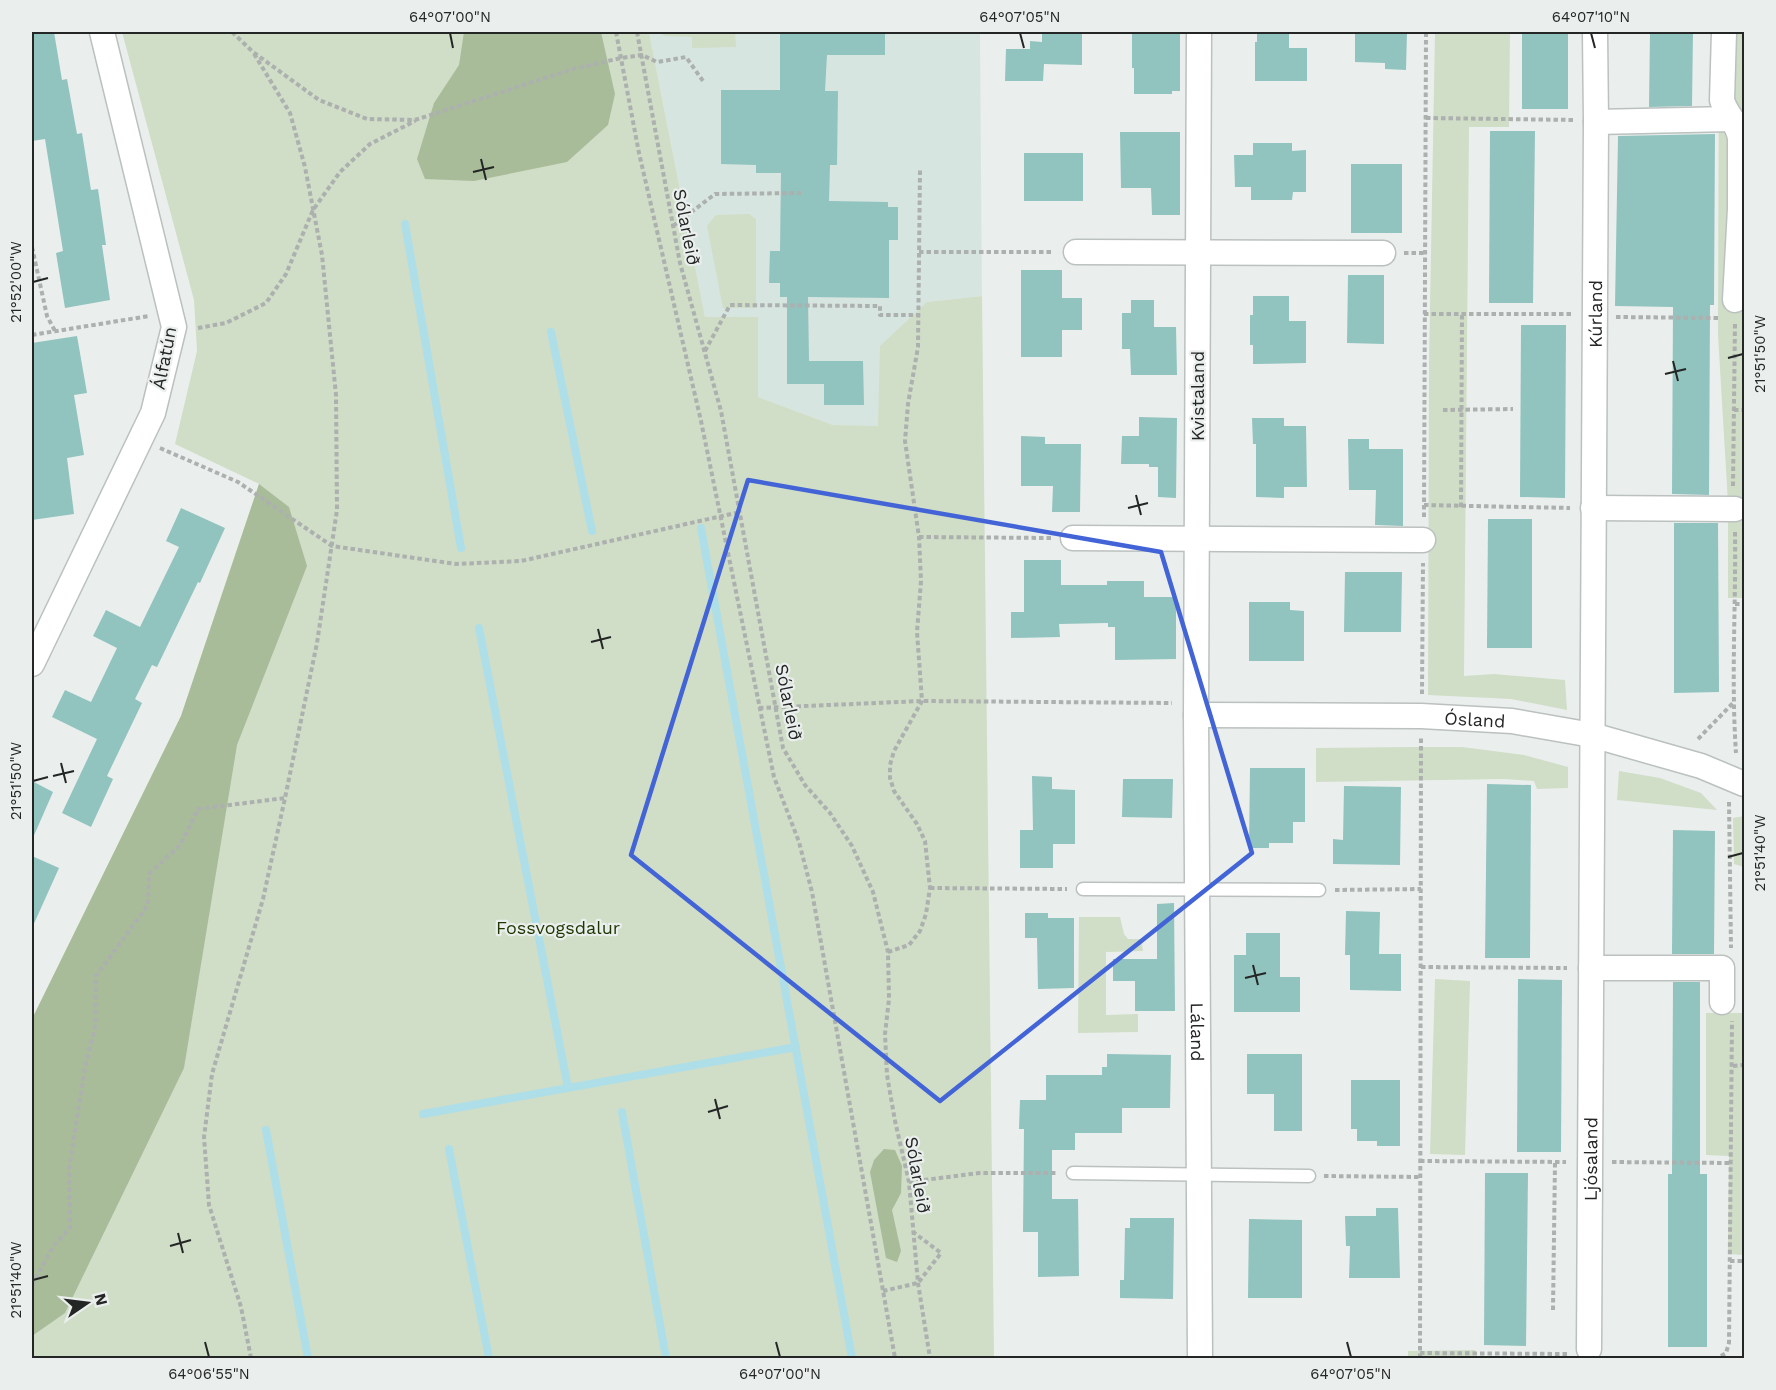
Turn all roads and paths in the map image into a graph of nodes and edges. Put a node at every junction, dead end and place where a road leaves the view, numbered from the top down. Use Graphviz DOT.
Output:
graph roads {
  1 [pos="102,32"];
  2 [pos="232,32"];
  3 [pos="616,32"];
  4 [pos="637,32"];
  5 [pos="1199,32"];
  6 [pos="1426,32"];
  7 [pos="1594,32"];
  8 [pos="1724,32"];
  9 [pos="253,52"];
  10 [pos="642,55"];
  11 [pos="621,58"];
  12 [pos="703,81"];
  13 [pos="1426,118"];
  14 [pos="1731,119"];
  15 [pos="415,120"];
  16 [pos="1596,122"];
  17 [pos="920,170"];
  18 [pos="801,193"];
  19 [pos="314,210"];
  20 [pos="672,226"];
  21 [pos="32,248"];
  22 [pos="919,252"];
  23 [pos="1076,252"];
  24 [pos="1198,253"];
  25 [pos="1383,253"];
  26 [pos="1735,309"];
  27 [pos="1462,313"];
  28 [pos="1424,314"];
  29 [pos="1572,314"];
  30 [pos="918,315"];
  31 [pos="146,316"];
  32 [pos="1605,316"];
  33 [pos="174,327"];
  34 [pos="55,332"];
  35 [pos="32,336"];
  36 [pos="705,351"];
  37 [pos="1514,409"];
  38 [pos="1443,410"];
  39 [pos="1461,410"];
  40 [pos="1744,410"];
  41 [pos="1734,411"];
  42 [pos="140,439"];
  43 [pos="1424,506"];
  44 [pos="1461,507"];
  45 [pos="1593,508"];
  46 [pos="1735,509"];
  47 [pos="740,512"];
  48 [pos="721,516"];
  49 [pos="919,537"];
  50 [pos="1072,538"];
  51 [pos="1197,539"];
  52 [pos="1423,540"];
  53 [pos="332,546"];
  54 [pos="1736,604"];
  55 [pos="1744,604"];
  56 [pos="32,664"];
  57 [pos="922,701"];
  58 [pos="1422,702"];
  59 [pos="1733,702"];
  60 [pos="776,706"];
  61 [pos="759,708"];
  62 [pos="1197,709"];
  63 [pos="1422,728"];
  64 [pos="1592,735"];
  65 [pos="1698,739"];
  66 [pos="1736,753"];
  67 [pos="1737,787"];
  68 [pos="285,798"];
  69 [pos="930,888"];
  70 [pos="1083,889"];
  71 [pos="1422,889"];
  72 [pos="1198,890"];
  73 [pos="1319,890"];
  74 [pos="888,952"];
  75 [pos="1731,958"];
  76 [pos="1421,967"];
  77 [pos="1591,968"];
  78 [pos="1727,1010"];
  79 [pos="1733,1065"];
  80 [pos="1744,1065"];
  81 [pos="1420,1161"];
  82 [pos="1555,1162"];
  83 [pos="1571,1162"];
  84 [pos="1601,1162"];
  85 [pos="1731,1163"];
  86 [pos="1073,1173"];
  87 [pos="1198,1176"];
  88 [pos="1309,1176"];
  89 [pos="1420,1176"];
  90 [pos="909,1182"];
  91 [pos="913,1232"];
  92 [pos="1730,1261"];
  93 [pos="1744,1261"];
  94 [pos="918,1283"];
  95 [pos="32,1285"];
  96 [pos="883,1291"];
  97 [pos="1553,1310"];
  98 [pos="1581,1352"];
  99 [pos="1420,1353"];
  100 [pos="1721,1356"];
  101 [pos="251,1359"];
  102 [pos="895,1359"];
  103 [pos="930,1359"];
  104 [pos="1200,1359"];
  105 [pos="1420,1359"];
  1 -- 33 [label="street, Álfatún"];
  2 -- 9 [label="path"];
  3 -- 11 [label="path, Sólarleið"];
  4 -- 10 [label="path, Sólarleið"];
  5 -- 24 [label="street, Kvistaland"];
  6 -- 13 [label="path"];
  7 -- 16 [label="street, Kúrland"];
  8 -- 14 [label="street"];
  9 -- 15 [label="path"];
  9 -- 19 [label="path"];
  10 -- 11 [label="path"];
  10 -- 12 [label="path"];
  10 -- 20 [label="path, Sólarleið"];
  11 -- 15 [label="path"];
  11 -- 48 [label="path, Sólarleið"];
  13 -- 16 [label="path"];
  13 -- 28 [label="path"];
  14 -- 16 [label="street"];
  14 -- 26 [label="street"];
  15 -- 19 [label="path"];
  16 -- 45 [label="street, Kúrland"];
  17 -- 22 [label="path"];
  18 -- 20 [label="path"];
  19 -- 33 [label="path"];
  19 -- 53 [label="path"];
  20 -- 36 [label="path, Sólarleið"];
  21 -- 34 [label="path"];
  22 -- 23 [label="path"];
  22 -- 30 [label="path"];
  23 -- 24 [label="street"];
  24 -- 25 [label="street"];
  24 -- 51 [label="street, Kvistaland"];
  26 -- 32 [label="path"];
  26 -- 41 [label="path"];
  27 -- 28 [label="path"];
  27 -- 29 [label="path"];
  27 -- 39 [label="path"];
  28 -- 43 [label="path"];
  30 -- 36 [label="path"];
  30 -- 49 [label="path"];
  31 -- 34 [label="path"];
  33 -- 42 [label="street, Álfatún"];
  34 -- 35 [label="path"];
  36 -- 47 [label="path, Sólarleið"];
  37 -- 39 [label="path"];
  38 -- 39 [label="path"];
  39 -- 44 [label="path"];
  40 -- 41 [label="path"];
  41 -- 46 [label="path"];
  42 -- 53 [label="path"];
  42 -- 56 [label="street, Álfatún"];
  43 -- 44 [label="path"];
  43 -- 52 [label="path"];
  44 -- 45 [label="path"];
  45 -- 46 [label="street"];
  45 -- 64 [label="street, Kúrland"];
  46 -- 54 [label="path"];
  47 -- 48 [label="path"];
  47 -- 60 [label="path, Sólarleið"];
  48 -- 53 [label="path"];
  48 -- 61 [label="path, Sólarleið"];
  49 -- 50 [label="path"];
  49 -- 57 [label="path"];
  50 -- 51 [label="street"];
  51 -- 52 [label="street"];
  51 -- 62 [label="street, Kvistaland"];
  52 -- 58 [label="path"];
  53 -- 68 [label="path"];
  54 -- 55 [label="path"];
  54 -- 59 [label="path"];
  57 -- 60 [label="path"];
  57 -- 62 [label="path"];
  57 -- 69 [label="path"];
  59 -- 65 [label="path"];
  59 -- 66 [label="path"];
  60 -- 61 [label="path"];
  60 -- 74 [label="path, Sólarleið"];
  61 -- 96 [label="path, Sólarleið"];
  62 -- 64 [label="street, Ósland"];
  62 -- 72 [label="street, Láland"];
  63 -- 71 [label="path"];
  64 -- 67 [label="street, Ósland"];
  64 -- 77 [label="street, Ljósaland"];
  67 -- 75 [label="path"];
  68 -- 95 [label="path"];
  68 -- 101 [label="path"];
  69 -- 70 [label="path"];
  69 -- 74 [label="path"];
  70 -- 72 [label="lane"];
  71 -- 73 [label="path"];
  71 -- 76 [label="path"];
  72 -- 73 [label="lane"];
  72 -- 87 [label="street, Láland"];
  74 -- 90 [label="path, Sólarleið"];
  76 -- 77 [label="path"];
  76 -- 81 [label="path"];
  77 -- 78 [label="street"];
  77 -- 98 [label="street, Ljósaland"];
  78 -- 79 [label="path"];
  79 -- 80 [label="path"];
  79 -- 85 [label="path"];
  81 -- 82 [label="path"];
  81 -- 89 [label="path"];
  82 -- 83 [label="path"];
  82 -- 97 [label="path"];
  84 -- 85 [label="path"];
  85 -- 92 [label="path"];
  86 -- 87 [label="lane"];
  86 -- 90 [label="path"];
  87 -- 88 [label="lane"];
  87 -- 104 [label="street, Láland"];
  88 -- 89 [label="path"];
  89 -- 99 [label="path"];
  90 -- 91 [label="path, Sólarleið"];
  91 -- 94 [label="path, Sólarleið"];
  91 -- 94 [label="path"];
  92 -- 93 [label="path"];
  92 -- 100 [label="path"];
  94 -- 96 [label="path"];
  94 -- 103 [label="path, Sólarleið"];
  96 -- 102 [label="path, Sólarleið"];
  98 -- 99 [label="path"];
  99 -- 105 [label="path"];
}
